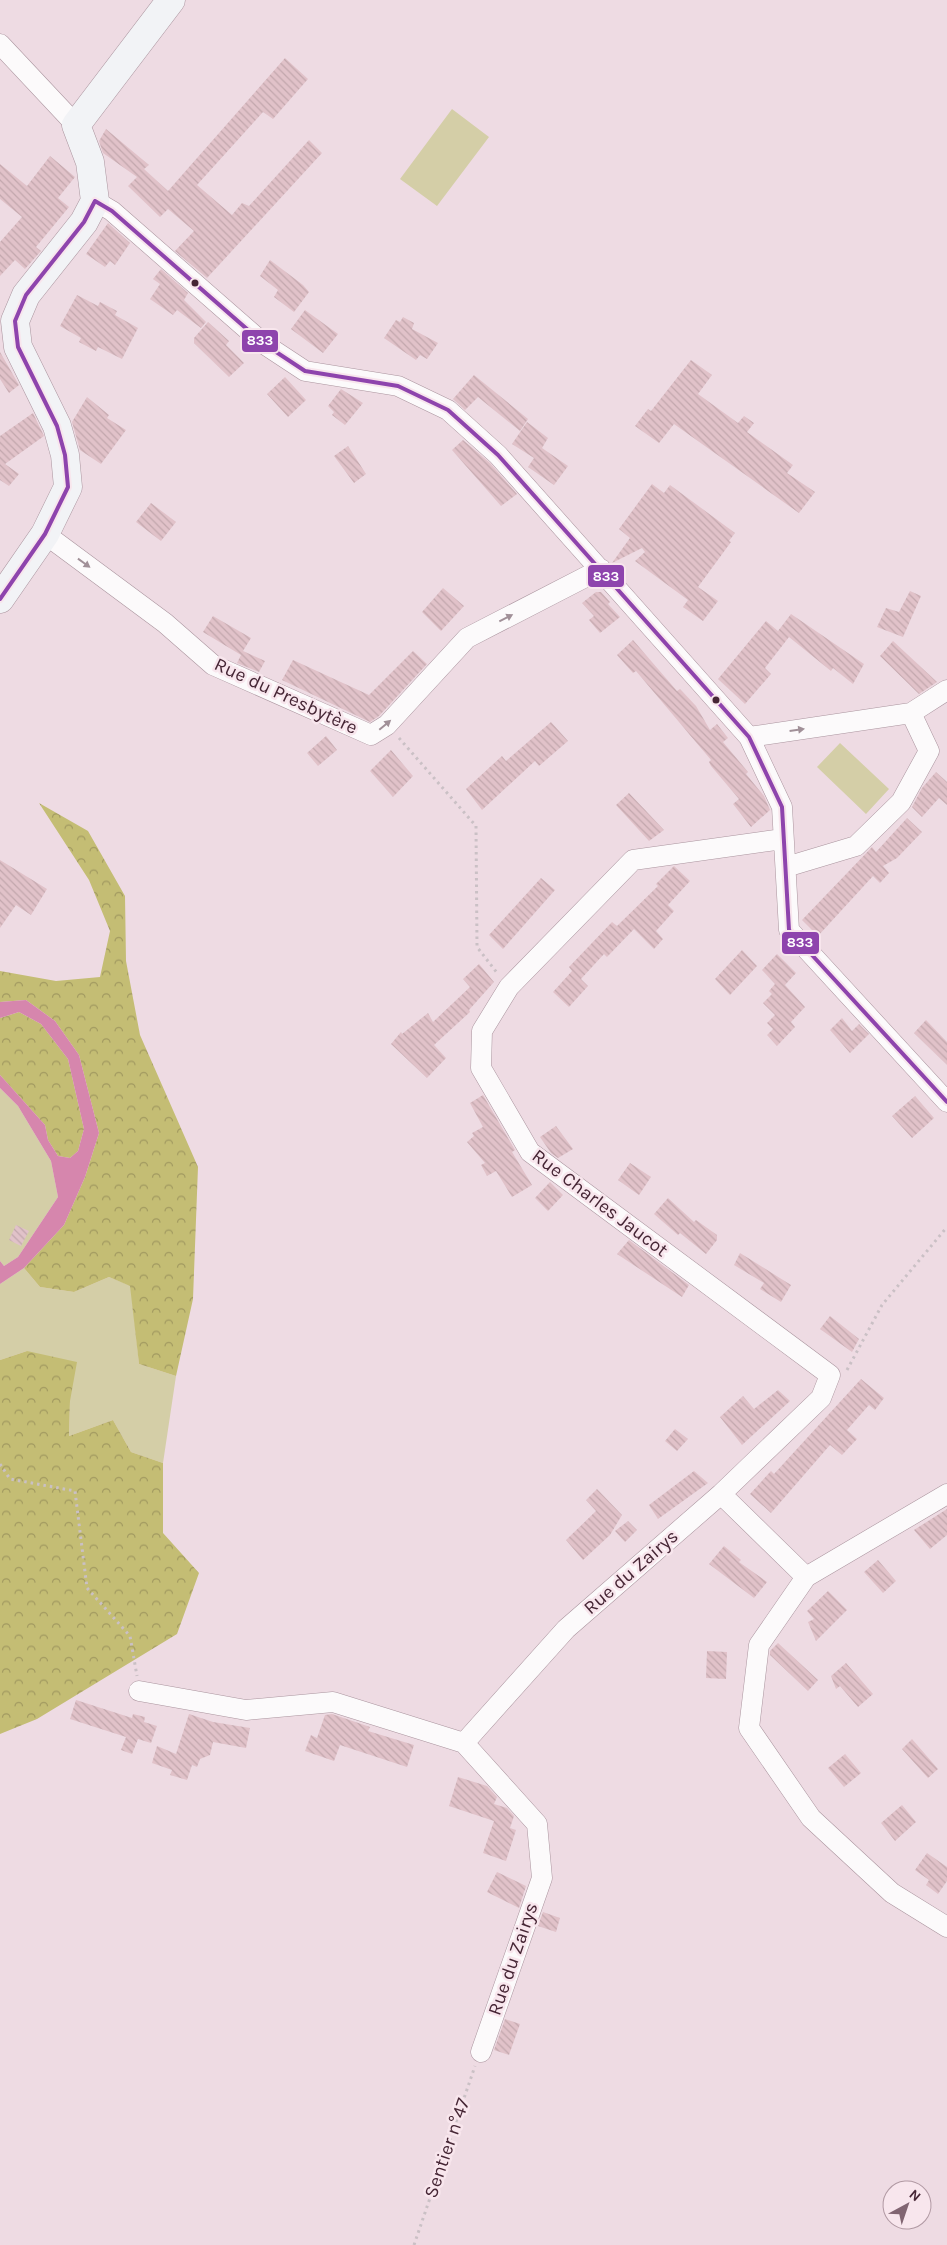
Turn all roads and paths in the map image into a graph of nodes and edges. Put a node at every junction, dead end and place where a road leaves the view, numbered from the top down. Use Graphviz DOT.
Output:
graph roads {
  1 [pos="171,0"];
  2 [pos="0,44"];
  3 [pos="76,125"];
  4 [pos="95,200"];
  5 [pos="45,534"];
  6 [pos="601,569"];
  7 [pos="0,598"];
  8 [pos="947,690"];
  9 [pos="911,713"];
  10 [pos="387,725"];
  11 [pos="749,736"];
  12 [pos="783,838"];
  13 [pos="786,867"];
  14 [pos="509,988"];
  15 [pos="947,1102"];
  16 [pos="947,1227"];
  17 [pos="830,1375"];
  18 [pos="0,1464"];
  19 [pos="721,1494"];
  20 [pos="947,1494"];
  21 [pos="806,1577"];
  22 [pos="139,1691"];
  23 [pos="464,1743"];
  24 [pos="947,1928"];
  25 [pos="480,2052"];
  26 [pos="414,2245"];
  1 -- 3 [label="street"];
  2 -- 3 [label="street"];
  3 -- 4 [label="street"];
  4 -- 5 [label="street"];
  4 -- 6 [label="street"];
  5 -- 7 [label="street"];
  5 -- 10 [label="street, Rue du Presbytère, one-way"];
  10 -- 6 [label="street, Rue du Presbytère, one-way"];
  6 -- 11 [label="street"];
  8 -- 9 [label="street"];
  11 -- 9 [label="street, one-way"];
  9 -- 13 [label="street"];
  10 -- 14 [label="path"];
  11 -- 12 [label="street"];
  12 -- 13 [label="street"];
  12 -- 14 [label="street, Rue Charles Jaucot"];
  13 -- 15 [label="street"];
  14 -- 17 [label="street, Rue Charles Jaucot"];
  16 -- 17 [label="path"];
  17 -- 19 [label="street"];
  18 -- 22 [label="path"];
  19 -- 21 [label="street"];
  19 -- 23 [label="street, Rue du Zairys"];
  20 -- 21 [label="street"];
  21 -- 24 [label="street"];
  22 -- 23 [label="street"];
  23 -- 25 [label="street, Rue du Zairys"];
  25 -- 26 [label="path, Sentier n°47"];
}
